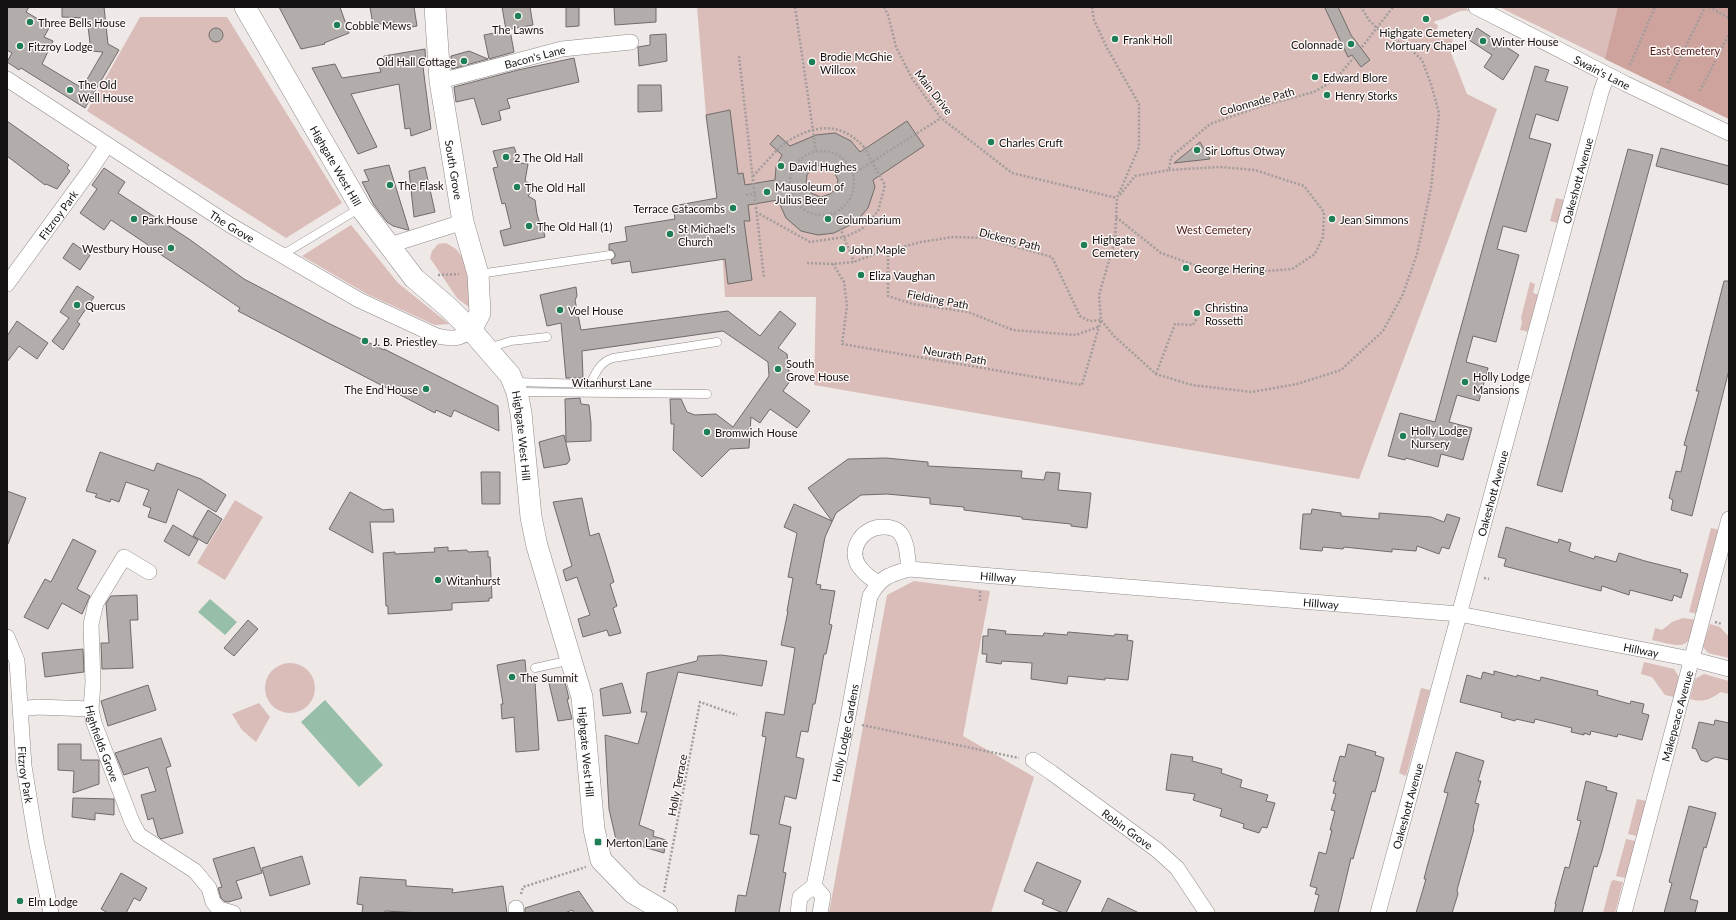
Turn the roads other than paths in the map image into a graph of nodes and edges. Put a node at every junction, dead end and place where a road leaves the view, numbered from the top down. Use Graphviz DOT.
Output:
graph roads {
  1 [pos="246,7"];
  2 [pos="435,7"];
  3 [pos="1476,7"];
  4 [pos="631,42"];
  5 [pos="1607,75"];
  6 [pos="7,79"];
  7 [pos="440,81"];
  8 [pos="1729,133"];
  9 [pos="107,145"];
  10 [pos="361,208"];
  11 [pos="463,222"];
  12 [pos="390,245"];
  13 [pos="282,255"];
  14 [pos="610,255"];
  15 [pos="478,274"];
  16 [pos="7,284"];
  17 [pos="471,330"];
  18 [pos="547,337"];
  19 [pos="717,342"];
  20 [pos="487,348"];
  21 [pos="515,387"];
  22 [pos="707,394"];
  23 [pos="1729,519"];
  24 [pos="908,569"];
  25 [pos="149,572"];
  26 [pos="877,582"];
  27 [pos="1459,614"];
  28 [pos="7,637"];
  29 [pos="572,660"];
  30 [pos="1691,660"];
  31 [pos="534,668"];
  32 [pos="1729,669"];
  33 [pos="21,709"];
  34 [pos="91,709"];
  35 [pos="1033,760"];
  36 [pos="814,886"];
  37 [pos="663,911"];
  38 [pos="51,913"];
  39 [pos="233,913"];
  40 [pos="798,913"];
  41 [pos="820,913"];
  42 [pos="1207,913"];
  43 [pos="1378,913"];
  44 [pos="1624,913"];
  1 -- 10 [label="street, Highgate West Hill"];
  2 -- 7 [label="street, South Grove"];
  3 -- 5 [label="street, Swain's Lane"];
  4 -- 7 [label="street, Bacon's Lane"];
  5 -- 8 [label="street, Swain's Lane"];
  5 -- 27 [label="street, Oakeshott Avenue"];
  6 -- 9 [label="street, The Grove"];
  7 -- 11 [label="street, South Grove"];
  9 -- 13 [label="street, The Grove"];
  9 -- 16 [label="street, Fitzroy Park"];
  10 -- 12 [label="street, Highgate West Hill"];
  10 -- 13 [label="lane"];
  11 -- 12 [label="street"];
  11 -- 15 [label="street, South Grove"];
  12 -- 17 [label="street, Highgate West Hill"];
  13 -- 17 [label="street, The Grove"];
  14 -- 15 [label="lane"];
  15 -- 17 [label="street, South Grove"];
  17 -- 20 [label="street, Highgate West Hill"];
  18 -- 20 [label="lane"];
  19 -- 21 [label="lane"];
  20 -- 21 [label="street, Highgate West Hill"];
  21 -- 22 [label="lane, Witanhurst Lane"];
  21 -- 29 [label="street, Highgate West Hill"];
  23 -- 30 [label="street, Makepeace Avenue"];
  24 -- 26 [label="street"];
  24 -- 26 [label="street"];
  24 -- 27 [label="street, Hillway"];
  25 -- 34 [label="street, Highfields Grove"];
  26 -- 36 [label="street, Holly Lodge Gardens"];
  27 -- 30 [label="street, Hillway"];
  27 -- 43 [label="street, Oakeshott Avenue"];
  28 -- 33 [label="street, Fitzroy Park"];
  29 -- 31 [label="lane"];
  29 -- 37 [label="street, Highgate West Hill"];
  30 -- 32 [label="street, Hillway"];
  30 -- 44 [label="street, Makepeace Avenue"];
  33 -- 34 [label="street"];
  33 -- 38 [label="street, Fitzroy Park"];
  34 -- 39 [label="street, Highfields Grove"];
  35 -- 42 [label="street, Robin Grove"];
  36 -- 40 [label="street"];
  36 -- 41 [label="street"];
}
